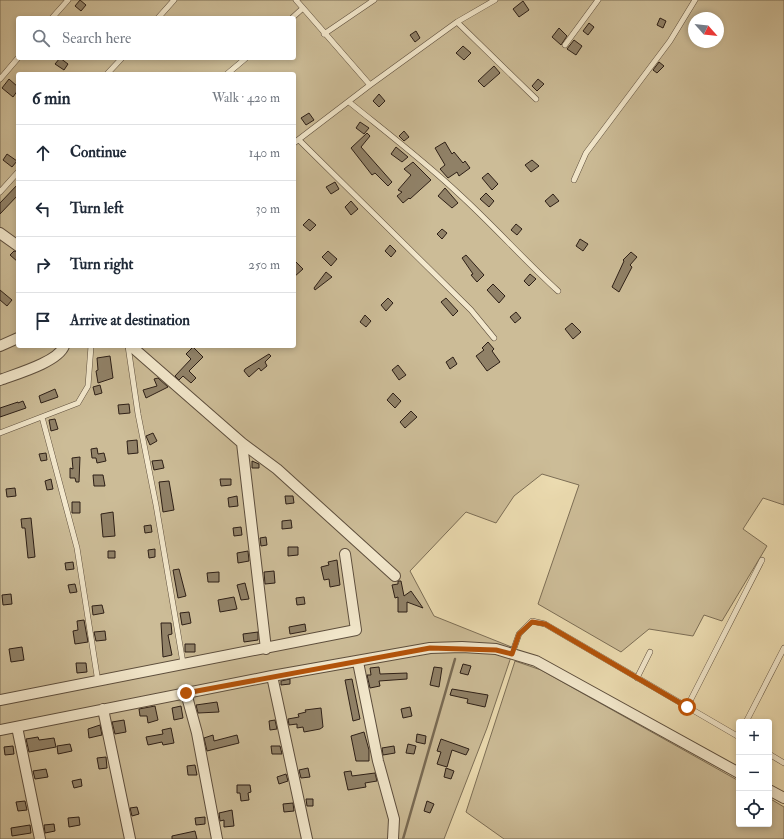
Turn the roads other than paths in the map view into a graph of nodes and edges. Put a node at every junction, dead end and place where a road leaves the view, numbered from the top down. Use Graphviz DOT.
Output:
graph roads {
  1 [pos="68,0"];
  2 [pos="174,0"];
  3 [pos="296,0"];
  4 [pos="374,0"];
  5 [pos="495,0"];
  6 [pos="598,0"];
  7 [pos="696,0"];
  8 [pos="303,8"];
  9 [pos="54,16"];
  10 [pos="160,16"];
  11 [pos="294,16"];
  12 [pos="457,22"];
  13 [pos="324,34"];
  14 [pos="565,45"];
  15 [pos="16,60"];
  16 [pos="120,60"];
  17 [pos="244,60"];
  18 [pos="109,72"];
  19 [pos="229,72"];
  20 [pos="0,78"];
  21 [pos="370,85"];
  22 [pos="536,99"];
  23 [pos="349,102"];
  24 [pos="299,140"];
  25 [pos="296,142"];
  26 [pos="16,174"];
  27 [pos="574,180"];
  28 [pos="0,192"];
  29 [pos="0,232"];
  30 [pos="16,244"];
  31 [pos="558,291"];
  32 [pos="494,338"];
  33 [pos="16,339"];
  34 [pos="0,346"];
  35 [pos="63,348"];
  36 [pos="90,348"];
  37 [pos="130,348"];
  38 [pos="132,348"];
  39 [pos="0,380"];
  40 [pos="42,417"];
  41 [pos="0,433"];
  42 [pos="242,443"];
  43 [pos="344,554"];
  44 [pos="762,560"];
  45 [pos="395,576"];
  46 [pos="784,648"];
  47 [pos="266,649"];
  48 [pos="650,652"];
  49 [pos="512,654"];
  50 [pos="358,662"];
  51 [pos="183,664"];
  52 [pos="272,676"];
  53 [pos="637,678"];
  54 [pos="98,682"];
  55 [pos="186,693"];
  56 [pos="0,700"];
  57 [pos="687,707"];
  58 [pos="103,709"];
  59 [pos="748,719"];
  60 [pos="17,727"];
  61 [pos="0,730"];
  62 [pos="736,734"];
  63 [pos="771,755"];
  64 [pos="784,763"];
  65 [pos="736,771"];
  66 [pos="771,791"];
  67 [pos="784,798"];
  68 [pos="40,839"];
  69 [pos="130,839"];
  70 [pos="217,839"];
  71 [pos="307,839"];
  72 [pos="394,839"];
  1 -- 9 [label="lane"];
  2 -- 10 [label="lane"];
  3 -- 8 [label="lane"];
  4 -- 13 [label="lane"];
  5 -- 12 [label="lane"];
  6 -- 14 [label="lane"];
  7 -- 27 [label="lane"];
  8 -- 11 [label="lane"];
  8 -- 13 [label="lane"];
  12 -- 21 [label="lane"];
  12 -- 22 [label="lane"];
  13 -- 21 [label="lane"];
  15 -- 20 [label="lane"];
  16 -- 18 [label="lane"];
  17 -- 19 [label="lane"];
  21 -- 23 [label="lane"];
  23 -- 24 [label="lane"];
  23 -- 31 [label="lane"];
  24 -- 25 [label="lane"];
  24 -- 32 [label="lane"];
  26 -- 28 [label="lane"];
  29 -- 30 [label="street"];
  33 -- 34 [label="street"];
  35 -- 39 [label="street"];
  36 -- 40 [label="lane"];
  37 -- 51 [label="lane"];
  38 -- 42 [label="street"];
  40 -- 41 [label="lane"];
  40 -- 54 [label="lane"];
  42 -- 45 [label="street"];
  42 -- 47 [label="street"];
  43 -- 47 [label="street"];
  44 -- 57 [label="lane"];
  46 -- 59 [label="lane"];
  47 -- 51 [label="street"];
  48 -- 53 [label="lane"];
  49 -- 50 [label="street"];
  49 -- 53 [label="lane"];
  49 -- 65 [label="street"];
  50 -- 52 [label="street"];
  50 -- 72 [label="street"];
  51 -- 54 [label="street"];
  52 -- 55 [label="street"];
  52 -- 71 [label="street"];
  53 -- 57 [label="lane"];
  54 -- 56 [label="street"];
  55 -- 58 [label="street"];
  55 -- 70 [label="street"];
  57 -- 62 [label="lane"];
  58 -- 60 [label="street"];
  58 -- 69 [label="street"];
  60 -- 61 [label="street"];
  60 -- 68 [label="street"];
  63 -- 64 [label="lane"];
  66 -- 67 [label="street"];
}
